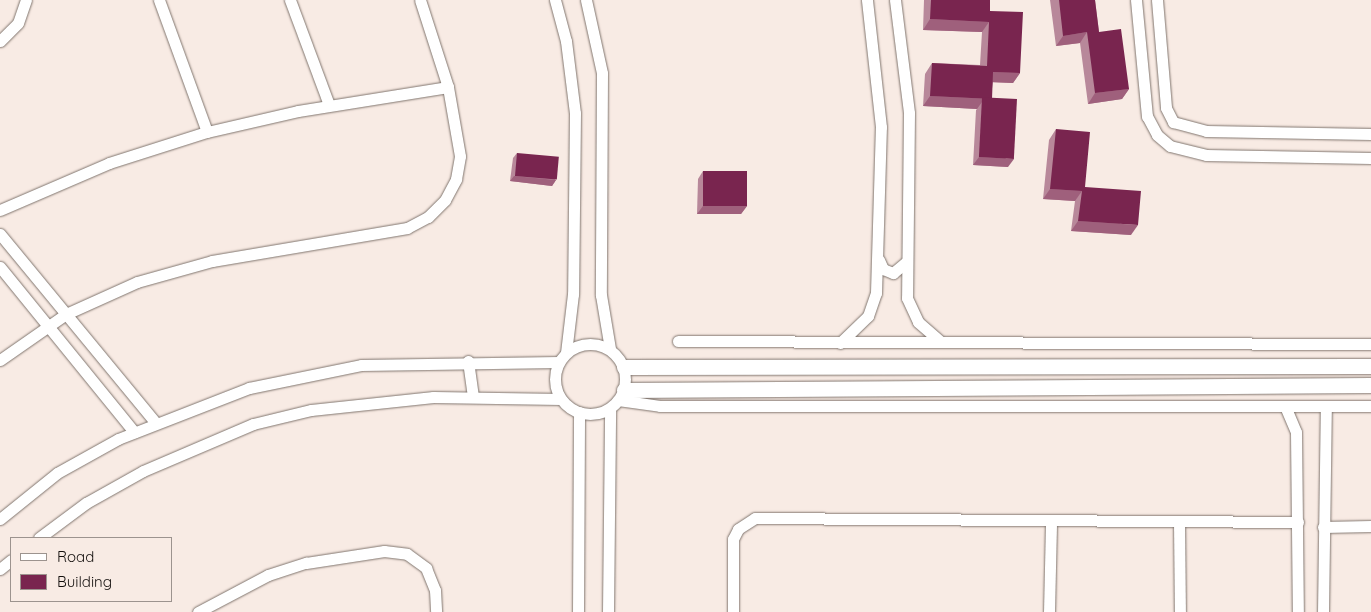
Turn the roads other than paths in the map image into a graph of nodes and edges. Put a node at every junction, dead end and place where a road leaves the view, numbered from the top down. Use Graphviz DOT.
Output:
graph roads {
  1 [pos="26,0"];
  2 [pos="159,0"];
  3 [pos="290,0"];
  4 [pos="420,0"];
  5 [pos="555,0"];
  6 [pos="586,0"];
  7 [pos="867,0"];
  8 [pos="895,0"];
  9 [pos="1136,0"];
  10 [pos="1157,0"];
  11 [pos="0,41"];
  12 [pos="448,87"];
  13 [pos="329,105"];
  14 [pos="206,132"];
  15 [pos="1371,134"];
  16 [pos="1371,158"];
  17 [pos="0,210"];
  18 [pos="0,234"];
  19 [pos="879,260"];
  20 [pos="905,262"];
  21 [pos="0,267"];
  22 [pos="66,314"];
  23 [pos="47,325"];
  24 [pos="678,341"];
  25 [pos="941,342"];
  26 [pos="839,344"];
  27 [pos="1371,344"];
  28 [pos="610,349"];
  29 [pos="562,358"];
  30 [pos="0,360"];
  31 [pos="468,361"];
  32 [pos="1371,366"];
  33 [pos="624,367"];
  34 [pos="1254,386"];
  35 [pos="1371,386"];
  36 [pos="473,398"];
  37 [pos="561,399"];
  38 [pos="617,400"];
  39 [pos="1256,406"];
  40 [pos="1284,406"];
  41 [pos="1326,406"];
  42 [pos="1371,406"];
  43 [pos="579,412"];
  44 [pos="155,422"];
  45 [pos="134,432"];
  46 [pos="0,519"];
  47 [pos="1051,521"];
  48 [pos="1180,522"];
  49 [pos="1298,522"];
  50 [pos="1371,526"];
  51 [pos="1323,527"];
  52 [pos="40,537"];
  53 [pos="10,561"];
  54 [pos="0,569"];
  55 [pos="198,612"];
  56 [pos="436,612"];
  57 [pos="578,612"];
  58 [pos="608,612"];
  59 [pos="733,612"];
  60 [pos="1049,612"];
  61 [pos="1180,612"];
  62 [pos="1298,612"];
  63 [pos="1323,612"];
  1 -- 11 [label="street"];
  2 -- 14 [label="street"];
  3 -- 13 [label="street"];
  4 -- 12 [label="street"];
  5 -- 29 [label="street"];
  6 -- 28 [label="street"];
  7 -- 19 [label="street"];
  8 -- 20 [label="street"];
  9 -- 16 [label="street"];
  10 -- 15 [label="street"];
  12 -- 13 [label="street"];
  12 -- 22 [label="street"];
  13 -- 14 [label="street"];
  14 -- 17 [label="street"];
  18 -- 22 [label="street"];
  19 -- 20 [label="street"];
  19 -- 26 [label="street"];
  20 -- 25 [label="street"];
  21 -- 23 [label="street"];
  22 -- 23 [label="street"];
  22 -- 44 [label="street"];
  23 -- 30 [label="street"];
  23 -- 45 [label="street"];
  24 -- 26 [label="street"];
  25 -- 26 [label="street"];
  25 -- 27 [label="street"];
  28 -- 29 [label="street"];
  28 -- 33 [label="street"];
  29 -- 31 [label="street"];
  29 -- 37 [label="street"];
  31 -- 36 [label="street"];
  31 -- 44 [label="street"];
  32 -- 33 [label="street"];
  33 -- 38 [label="street"];
  34 -- 35 [label="street"];
  34 -- 38 [label="street"];
  34 -- 39 [label="street"];
  36 -- 37 [label="street"];
  36 -- 52 [label="street"];
  37 -- 43 [label="street"];
  38 -- 39 [label="street"];
  38 -- 43 [label="street"];
  38 -- 58 [label="street"];
  39 -- 40 [label="street"];
  40 -- 41 [label="street"];
  40 -- 49 [label="street"];
  41 -- 42 [label="street"];
  41 -- 51 [label="street"];
  43 -- 57 [label="street"];
  44 -- 45 [label="street"];
  45 -- 46 [label="street"];
  47 -- 48 [label="street"];
  47 -- 59 [label="street"];
  47 -- 60 [label="street"];
  48 -- 49 [label="street"];
  48 -- 61 [label="street"];
  49 -- 62 [label="street"];
  50 -- 51 [label="street"];
  51 -- 63 [label="street"];
  53 -- 54 [label="street"];
  55 -- 56 [label="street"];
}
